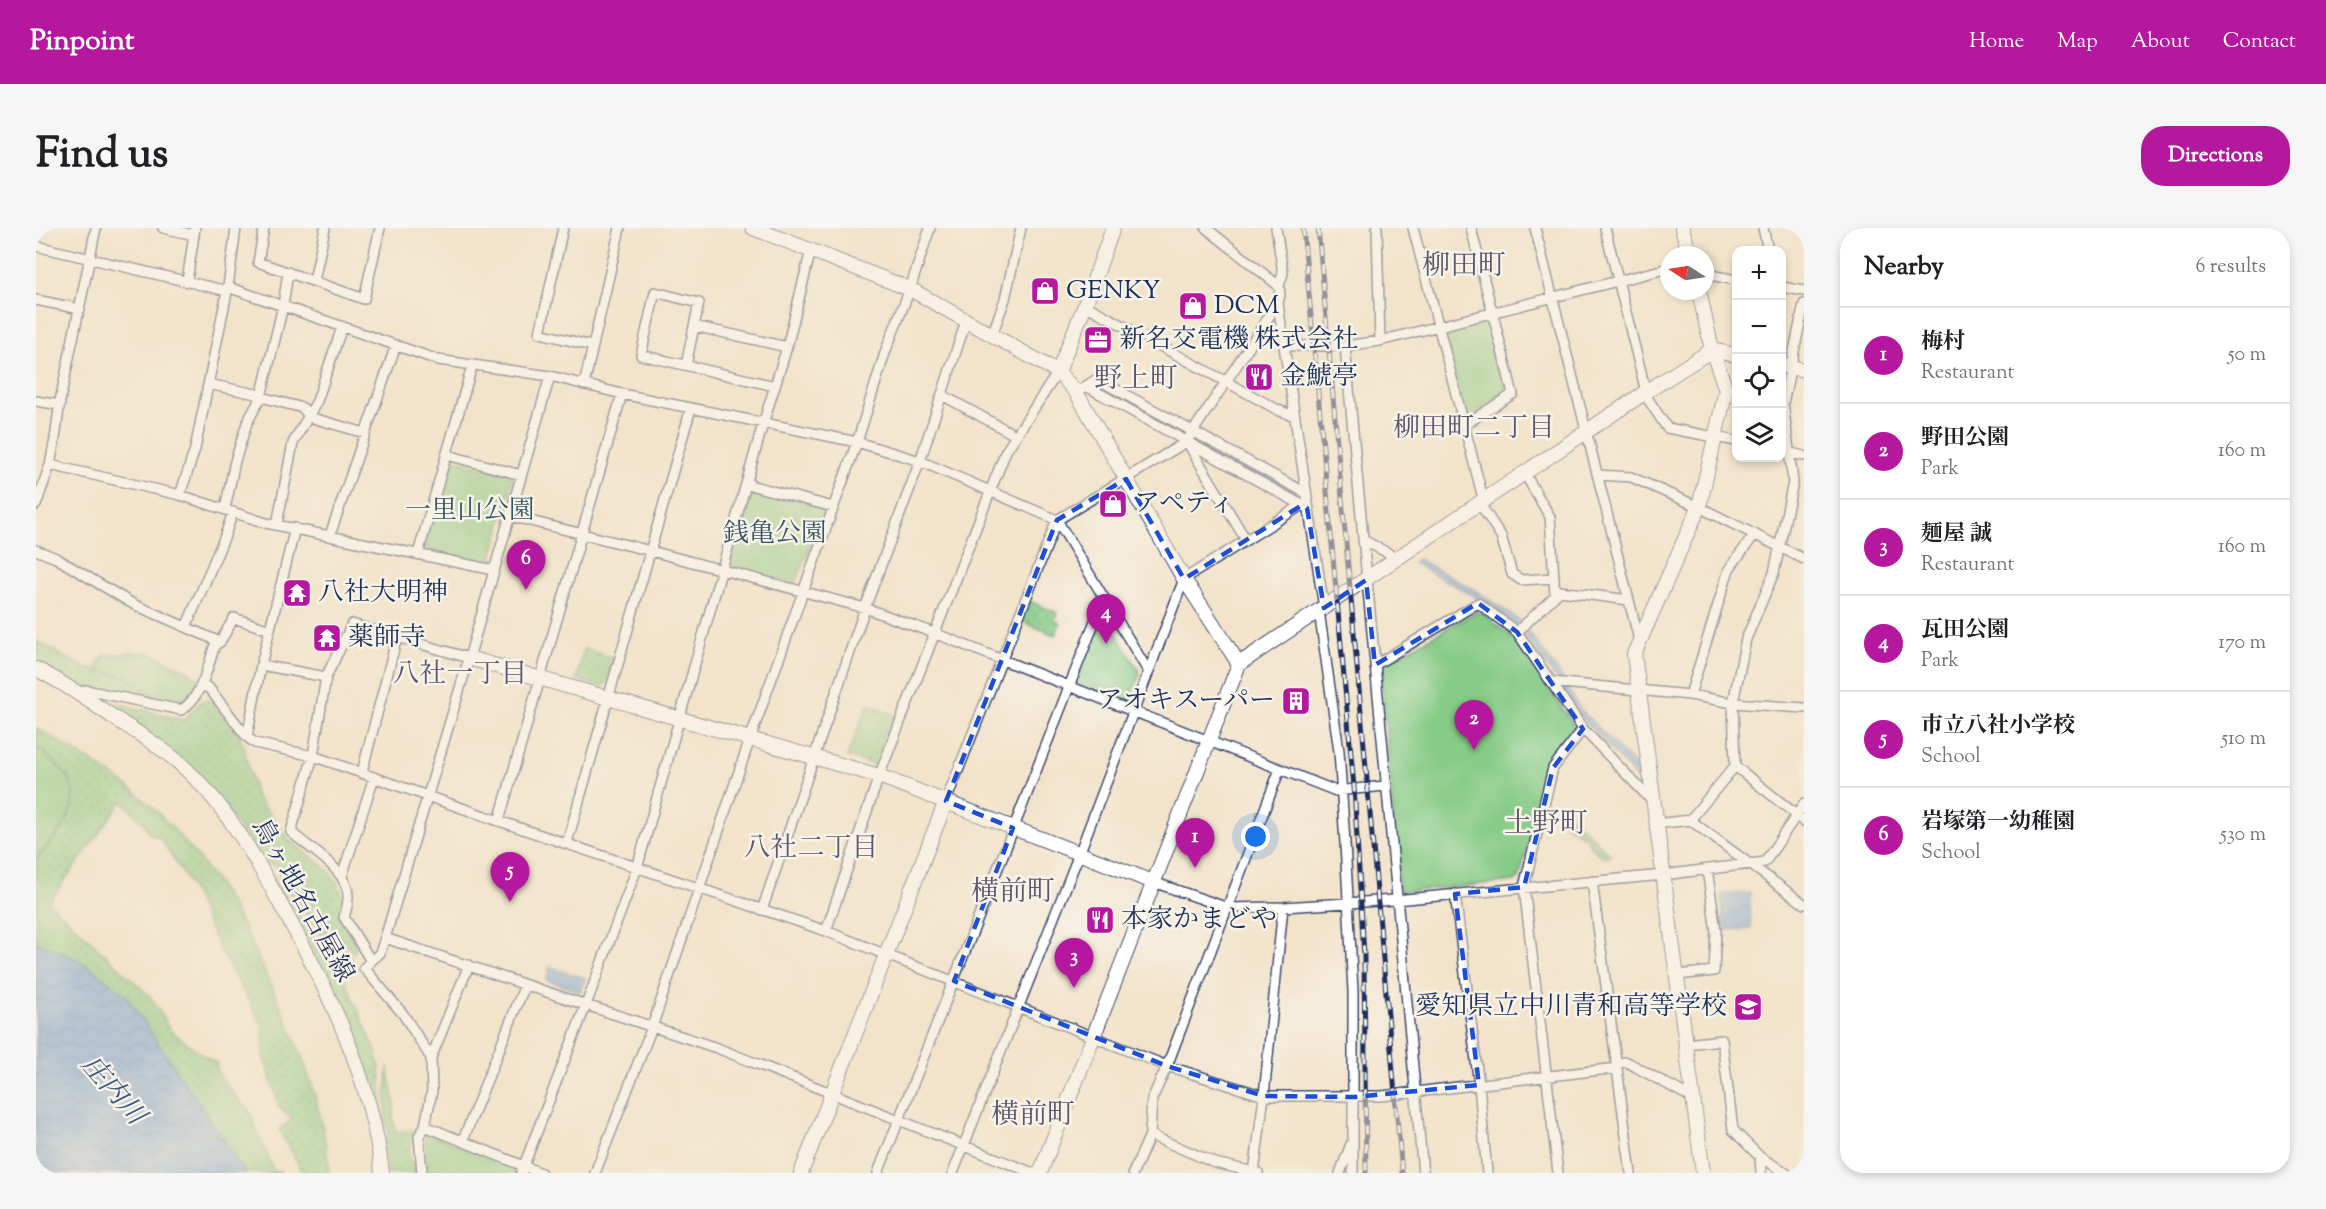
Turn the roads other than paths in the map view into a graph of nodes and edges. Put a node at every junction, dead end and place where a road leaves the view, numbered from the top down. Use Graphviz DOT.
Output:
graph roads {
  1 [pos="96,228"];
  2 [pos="163,228"];
  3 [pos="236,228"];
  4 [pos="264,228"];
  5 [pos="326,228"];
  6 [pos="380,228"];
  7 [pos="563,228"];
  8 [pos="620,228"];
  9 [pos="753,228"];
  10 [pos="930,228"];
  11 [pos="1021,228"];
  12 [pos="1113,228"];
  13 [pos="1206,228"];
  14 [pos="1276,228"];
  15 [pos="1377,228"];
  16 [pos="1413,228"];
  17 [pos="1471,228"];
  18 [pos="1535,228"];
  19 [pos="1605,228"];
  20 [pos="1682,228"];
  21 [pos="1763,228"];
  22 [pos="194,232"];
  23 [pos="36,246"];
  24 [pos="1687,246"];
  25 [pos="1767,246"];
  26 [pos="811,250"];
  27 [pos="90,258"];
  28 [pos="1660,270"];
  29 [pos="288,272"];
  30 [pos="1714,276"];
  31 [pos="1732,279"];
  32 [pos="187,281"];
  33 [pos="314,281"];
  34 [pos="1619,281"];
  35 [pos="1279,286"];
  36 [pos="228,287"];
  37 [pos="1786,288"];
  38 [pos="910,289"];
  39 [pos="1804,291"];
  40 [pos="1553,299"];
  41 [pos="36,300"];
  42 [pos="1701,300"];
  43 [pos="1278,303"];
  44 [pos="1804,304"];
  45 [pos="1085,305"];
  46 [pos="282,306"];
  47 [pos="80,309"];
  48 [pos="1493,313"];
  49 [pos="966,321"];
  50 [pos="694,326"];
  51 [pos="342,327"];
  52 [pos="1438,327"];
  53 [pos="992,335"];
  54 [pos="1380,341"];
  55 [pos="396,345"];
  56 [pos="592,346"];
  57 [pos="1284,346"];
  58 [pos="1344,346"];
  59 [pos="787,347"];
  60 [pos="1712,350"];
  61 [pos="1732,354"];
  62 [pos="686,365"];
  63 [pos="472,366"];
  64 [pos="1792,367"];
  65 [pos="1058,372"];
  66 [pos="550,376"];
  67 [pos="1225,382"];
  68 [pos="208,384"];
  69 [pos="584,385"];
  70 [pos="775,386"];
  71 [pos="1081,389"];
  72 [pos="1645,392"];
  73 [pos="622,394"];
  74 [pos="942,395"];
  75 [pos="261,396"];
  76 [pos="36,401"];
  77 [pos="60,405"];
  78 [pos="691,408"];
  79 [pos="1783,408"];
  80 [pos="1295,416"];
  81 [pos="309,417"];
  82 [pos="763,424"];
  83 [pos="1464,425"];
  84 [pos="1587,431"];
  85 [pos="365,433"];
  86 [pos="1015,435"];
  87 [pos="1190,436"];
  88 [pos="1716,436"];
  89 [pos="1732,440"];
  90 [pos="857,442"];
  91 [pos="1786,452"];
  92 [pos="447,455"];
  93 [pos="1786,456"];
  94 [pos="1804,456"];
  95 [pos="920,461"];
  96 [pos="50,465"];
  97 [pos="1525,474"];
  98 [pos="521,475"];
  99 [pos="1598,475"];
  100 [pos="1126,479"];
  101 [pos="746,484"];
  102 [pos="990,491"];
  103 [pos="1306,493"];
  104 [pos="180,495"];
  105 [pos="1482,503"];
  106 [pos="36,505"];
  107 [pos="1305,506"];
  108 [pos="832,507"];
  109 [pos="1700,507"];
  110 [pos="229,510"];
  111 [pos="510,516"];
  112 [pos="1057,520"];
  113 [pos="277,524"];
  114 [pos="295,528"];
  115 [pos="1755,534"];
  116 [pos="581,535"];
  117 [pos="330,536"];
  118 [pos="1246,540"];
  119 [pos="1363,540"];
  120 [pos="1780,546"];
  121 [pos="36,550"];
  122 [pos="651,551"];
  123 [pos="418,554"];
  124 [pos="1804,559"];
  125 [pos="1395,561"];
  126 [pos="722,569"];
  127 [pos="494,570"];
  128 [pos="1554,578"];
  129 [pos="1184,579"];
  130 [pos="1366,580"];
  131 [pos="802,590"];
  132 [pos="1556,595"];
  133 [pos="1104,598"];
  134 [pos="1629,600"];
  135 [pos="864,608"];
  136 [pos="1322,610"];
  137 [pos="186,627"];
  138 [pos="1520,629"];
  139 [pos="270,630"];
  140 [pos="934,633"];
  141 [pos="397,637"];
  142 [pos="1639,640"];
  143 [pos="220,642"];
  144 [pos="469,658"];
  145 [pos="1002,660"];
  146 [pos="1239,664"];
  147 [pos="261,665"];
  148 [pos="1375,665"];
  149 [pos="36,669"];
  150 [pos="1148,671"];
  151 [pos="326,677"];
  152 [pos="540,678"];
  153 [pos="1559,683"];
  154 [pos="200,687"];
  155 [pos="1069,687"];
  156 [pos="1639,691"];
  157 [pos="78,694"];
  158 [pos="1690,695"];
  159 [pos="609,698"];
  160 [pos="1733,703"];
  161 [pos="1803,705"];
  162 [pos="1133,712"];
  163 [pos="679,719"];
  164 [pos="1583,729"];
  165 [pos="247,737"];
  166 [pos="750,739"];
  167 [pos="1209,741"];
  168 [pos="313,756"];
  169 [pos="812,757"];
  170 [pos="1736,766"];
  171 [pos="1280,770"];
  172 [pos="362,772"];
  173 [pos="374,777"];
  174 [pos="879,777"];
  175 [pos="1385,786"];
  176 [pos="1342,791"];
  177 [pos="428,797"];
  178 [pos="946,801"];
  179 [pos="1653,802"];
  180 [pos="1804,804"];
  181 [pos="1796,814"];
  182 [pos="1690,820"];
  183 [pos="499,821"];
  184 [pos="1804,821"];
  185 [pos="1656,824"];
  186 [pos="1012,828"];
  187 [pos="567,843"];
  188 [pos="1079,854"];
  189 [pos="1749,864"];
  190 [pos="637,868"];
  191 [pos="1707,869"];
  192 [pos="1663,875"];
  193 [pos="342,876"];
  194 [pos="1592,881"];
  195 [pos="1153,882"];
  196 [pos="1524,887"];
  197 [pos="699,889"];
  198 [pos="1455,894"];
  199 [pos="1395,900"];
  200 [pos="1348,902"];
  201 [pos="1804,904"];
  202 [pos="1283,907"];
  203 [pos="1228,908"];
  204 [pos="762,910"];
  205 [pos="826,931"];
  206 [pos="385,938"];
  207 [pos="886,954"];
  208 [pos="371,962"];
  209 [pos="469,965"];
  210 [pos="1677,975"];
  211 [pos="954,981"];
  212 [pos="525,985"];
  213 [pos="586,1005"];
  214 [pos="1018,1006"];
  215 [pos="652,1027"];
  216 [pos="1093,1035"];
  217 [pos="1686,1044"];
  218 [pos="431,1058"];
  219 [pos="1167,1066"];
  220 [pos="1616,1066"];
  221 [pos="1546,1077"];
  222 [pos="1479,1085"];
  223 [pos="1415,1093"];
  224 [pos="832,1094"];
  225 [pos="1264,1096"];
  226 [pos="1354,1097"];
  227 [pos="1694,1099"];
  228 [pos="898,1120"];
  229 [pos="424,1126"];
  230 [pos="1150,1135"];
  231 [pos="463,1140"];
  232 [pos="1353,1140"];
  233 [pos="964,1146"];
  234 [pos="1760,1157"];
  235 [pos="522,1170"];
  236 [pos="382,1173"];
  237 [pos="422,1173"];
  238 [pos="541,1173"];
  239 [pos="595,1173"];
  240 [pos="801,1173"];
  241 [pos="878,1173"];
  242 [pos="953,1173"];
  243 [pos="1033,1173"];
  244 [pos="1040,1173"];
  245 [pos="1133,1173"];
  246 [pos="1255,1173"];
  247 [pos="1340,1173"];
  248 [pos="1353,1173"];
  249 [pos="1423,1173"];
  250 [pos="1487,1173"];
  251 [pos="1558,1173"];
  252 [pos="1631,1173"];
  253 [pos="1704,1173"];
  254 [pos="1761,1173"];
  255 [pos="1786,1173"];
  1 -- 27 [label="street"];
  2 -- 22 [label="street"];
  3 -- 36 [label="street"];
  4 -- 29 [label="street"];
  5 -- 33 [label="street"];
  6 -- 33 [label="street"];
  7 -- 56 [label="street"];
  8 -- 56 [label="street"];
  9 -- 26 [label="street"];
  10 -- 38 [label="street"];
  11 -- 53 [label="street"];
  12 -- 45 [label="street"];
  13 -- 35 [label="street"];
  14 -- 35 [label="street"];
  15 -- 54 [label="street"];
  16 -- 52 [label="street"];
  17 -- 48 [label="street"];
  18 -- 40 [label="street"];
  19 -- 34 [label="street"];
  20 -- 24 [label="street"];
  21 -- 25 [label="street"];
  22 -- 32 [label="street"];
  23 -- 27 [label="street"];
  26 -- 38 [label="street"];
  26 -- 59 [label="street"];
  27 -- 32 [label="street"];
  27 -- 47 [label="street"];
  28 -- 34 [label="street"];
  29 -- 33 [label="street"];
  29 -- 46 [label="street"];
  30 -- 31 [label="street"];
  32 -- 36 [label="street"];
  34 -- 40 [label="street"];
  34 -- 72 [label="street"];
  35 -- 43 [label="street"];
  36 -- 46 [label="street"];
  36 -- 68 [label="street"];
  37 -- 39 [label="street"];
  38 -- 49 [label="street"];
  38 -- 90 [label="street"];
  40 -- 48 [label="street"];
  40 -- 84 [label="street"];
  41 -- 47 [label="street"];
  42 -- 60 [label="street"];
  43 -- 57 [label="street"];
  43 -- 67 [label="street"];
  44 -- 64 [label="street"];
  45 -- 65 [label="street"];
  45 -- 67 [label="street"];
  46 -- 51 [label="street"];
  46 -- 75 [label="street"];
  47 -- 77 [label="street"];
  48 -- 52 [label="street"];
  48 -- 83 [label="street"];
  49 -- 53 [label="street"];
  49 -- 74 [label="street"];
  50 -- 59 [label="street"];
  50 -- 62 [label="street"];
  50 -- 62 [label="street"];
  51 -- 55 [label="street"];
  51 -- 81 [label="street"];
  52 -- 54 [label="street"];
  52 -- 83 [label="street"];
  53 -- 65 [label="street"];
  54 -- 58 [label="street"];
  55 -- 63 [label="street"];
  55 -- 85 [label="street"];
  56 -- 69 [label="street"];
  57 -- 58 [label="street"];
  57 -- 80 [label="street"];
  58 -- 119 [label="street"];
  59 -- 70 [label="street"];
  60 -- 61 [label="street"];
  60 -- 72 [label="street"];
  60 -- 88 [label="street"];
  62 -- 70 [label="street"];
  63 -- 66 [label="street"];
  63 -- 92 [label="street"];
  64 -- 79 [label="street"];
  65 -- 71 [label="street"];
  65 -- 86 [label="street"];
  66 -- 69 [label="street"];
  66 -- 98 [label="street"];
  67 -- 80 [label="street"];
  67 -- 87 [label="street"];
  68 -- 75 [label="street"];
  68 -- 104 [label="street"];
  69 -- 73 [label="street"];
  70 -- 82 [label="street"];
  71 -- 87 [label="street"];
  71 -- 100 [label="street"];
  72 -- 84 [label="street"];
  72 -- 88 [label="street"];
  73 -- 78 [label="street"];
  73 -- 116 [label="street"];
  74 -- 86 [label="street"];
  74 -- 95 [label="street"];
  75 -- 81 [label="street"];
  75 -- 110 [label="street"];
  76 -- 77 [label="street"];
  77 -- 96 [label="street"];
  78 -- 82 [label="street"];
  78 -- 122 [label="street"];
  80 -- 103 [label="street"];
  81 -- 85 [label="street"];
  81 -- 113 [label="street"];
  82 -- 90 [label="street"];
  82 -- 101 [label="street"];
  83 -- 105 [label="street"];
  84 -- 97 [label="street"];
  84 -- 99 [label="street"];
  85 -- 117 [label="street"];
  86 -- 102 [label="street"];
  87 -- 100 [label="street"];
  87 -- 103 [label="street"];
  87 -- 107 [label="street"];
  87 -- 118 [label="street"];
  88 -- 89 [label="street"];
  88 -- 109 [label="street"];
  90 -- 95 [label="street"];
  90 -- 108 [label="street"];
  91 -- 94 [label="street"];
  92 -- 98 [label="street"];
  92 -- 123 [label="street"];
  93 -- 120 [label="street"];
  95 -- 102 [label="street"];
  95 -- 135 [label="street"];
  96 -- 104 [label="street"];
  96 -- 106 [label="street"];
  97 -- 105 [label="street"];
  97 -- 128 [label="street"];
  98 -- 111 [label="street"];
  99 -- 109 [label="street"];
  99 -- 134 [label="street"];
  100 -- 112 [label="street"];
  100 -- 129 [label="street"];
  101 -- 108 [label="street"];
  101 -- 126 [label="street"];
  102 -- 112 [label="street"];
  102 -- 140 [label="street"];
  103 -- 107 [label="street"];
  104 -- 110 [label="street"];
  105 -- 125 [label="street"];
  105 -- 128 [label="street"];
  107 -- 118 [label="street"];
  107 -- 136 [label="street"];
  108 -- 131 [label="street"];
  109 -- 115 [label="street"];
  109 -- 142 [label="street"];
  110 -- 113 [label="street"];
  110 -- 137 [label="street"];
  111 -- 116 [label="street"];
  111 -- 127 [label="street"];
  112 -- 133 [label="street"];
  112 -- 145 [label="street"];
  113 -- 114 [label="street"];
  114 -- 117 [label="street"];
  114 -- 139 [label="street"];
  115 -- 120 [label="street"];
  115 -- 158 [label="street"];
  116 -- 122 [label="street"];
  116 -- 152 [label="street"];
  117 -- 123 [label="street"];
  118 -- 129 [label="street"];
  119 -- 125 [label="street"];
  119 -- 130 [label="street"];
  120 -- 124 [label="street"];
  120 -- 160 [label="street"];
  121 -- 137 [label="street"];
  122 -- 126 [label="street"];
  122 -- 159 [label="street"];
  123 -- 127 [label="street"];
  125 -- 130 [label="street"];
  126 -- 131 [label="street"];
  126 -- 163 [label="street"];
  127 -- 144 [label="street"];
  128 -- 132 [label="street"];
  129 -- 146 [label="street"];
  129 -- 150 [label="street"];
  130 -- 136 [label="street"];
  130 -- 148 [label="street"];
  131 -- 135 [label="street"];
  131 -- 166 [label="street"];
  132 -- 134 [label="street"];
  132 -- 138 [label="street"];
  133 -- 150 [label="street"];
  133 -- 155 [label="street"];
  134 -- 142 [label="street"];
  135 -- 140 [label="street"];
  135 -- 169 [label="street"];
  136 -- 146 [label="street"];
  136 -- 176 [label="street"];
  137 -- 143 [label="street"];
  138 -- 148 [label="street"];
  138 -- 153 [label="street"];
  139 -- 143 [label="street"];
  139 -- 147 [label="street"];
  140 -- 145 [label="street"];
  140 -- 174 [label="street"];
  141 -- 144 [label="street"];
  141 -- 151 [label="street"];
  141 -- 172 [label="street"];
  142 -- 156 [label="street"];
  143 -- 154 [label="street"];
  144 -- 152 [label="street"];
  144 -- 177 [label="street"];
  145 -- 155 [label="street"];
  145 -- 178 [label="street"];
  146 -- 167 [label="street"];
  147 -- 151 [label="street"];
  147 -- 165 [label="street"];
  148 -- 175 [label="street"];
  149 -- 157 [label="street, 鳥ヶ地名古屋線"];
  150 -- 162 [label="street"];
  151 -- 168 [label="street"];
  152 -- 159 [label="street"];
  152 -- 183 [label="street"];
  153 -- 156 [label="street"];
  153 -- 164 [label="street"];
  154 -- 157 [label="street"];
  154 -- 165 [label="street"];
  155 -- 162 [label="street"];
  155 -- 186 [label="street"];
  156 -- 158 [label="street"];
  156 -- 179 [label="street"];
  157 -- 236 [label="street, 鳥ヶ地名古屋線"];
  158 -- 160 [label="street"];
  159 -- 163 [label="street"];
  159 -- 187 [label="street"];
  160 -- 161 [label="street"];
  160 -- 170 [label="street"];
  162 -- 167 [label="street"];
  162 -- 188 [label="street"];
  163 -- 166 [label="street"];
  163 -- 190 [label="street"];
  164 -- 179 [label="street"];
  164 -- 196 [label="street"];
  165 -- 168 [label="street"];
  166 -- 169 [label="street"];
  166 -- 197 [label="street"];
  167 -- 171 [label="street"];
  167 -- 195 [label="street"];
  168 -- 172 [label="street"];
  168 -- 193 [label="street"];
  169 -- 174 [label="street"];
  169 -- 204 [label="street"];
  170 -- 181 [label="street"];
  170 -- 182 [label="street"];
  171 -- 176 [label="street"];
  171 -- 203 [label="street"];
  172 -- 173 [label="street"];
  173 -- 177 [label="street"];
  173 -- 193 [label="street"];
  174 -- 178 [label="street"];
  174 -- 205 [label="street"];
  175 -- 176 [label="street"];
  175 -- 199 [label="street"];
  176 -- 200 [label="street"];
  177 -- 183 [label="street"];
  177 -- 206 [label="street"];
  178 -- 186 [label="street"];
  178 -- 207 [label="street"];
  179 -- 185 [label="street"];
  180 -- 181 [label="street"];
  181 -- 184 [label="street"];
  181 -- 189 [label="street"];
  182 -- 185 [label="street"];
  182 -- 189 [label="street"];
  183 -- 187 [label="street"];
  185 -- 192 [label="street"];
  186 -- 188 [label="street"];
  186 -- 211 [label="street"];
  187 -- 190 [label="street"];
  188 -- 195 [label="street"];
  188 -- 214 [label="street"];
  189 -- 191 [label="street"];
  189 -- 201 [label="street"];
  190 -- 197 [label="street"];
  190 -- 213 [label="street"];
  191 -- 192 [label="street"];
  191 -- 210 [label="street"];
  192 -- 194 [label="street"];
  192 -- 210 [label="street"];
  193 -- 208 [label="street"];
  194 -- 196 [label="street"];
  194 -- 220 [label="street"];
  195 -- 203 [label="street"];
  195 -- 216 [label="street"];
  196 -- 198 [label="street"];
  196 -- 221 [label="street"];
  197 -- 204 [label="street"];
  197 -- 215 [label="street"];
  198 -- 199 [label="street"];
  198 -- 222 [label="street"];
  199 -- 200 [label="street"];
  199 -- 223 [label="street"];
  200 -- 202 [label="street"];
  200 -- 226 [label="street"];
  202 -- 203 [label="street"];
  202 -- 225 [label="street"];
  203 -- 219 [label="street"];
  204 -- 205 [label="street"];
  205 -- 207 [label="street"];
  206 -- 208 [label="street"];
  206 -- 209 [label="street"];
  207 -- 211 [label="street"];
  207 -- 224 [label="street"];
  208 -- 218 [label="street"];
  209 -- 212 [label="street"];
  209 -- 218 [label="street"];
  210 -- 217 [label="street"];
  211 -- 214 [label="street"];
  211 -- 228 [label="street"];
  212 -- 213 [label="street"];
  212 -- 231 [label="street"];
  213 -- 215 [label="street"];
  213 -- 235 [label="street"];
  214 -- 216 [label="street"];
  214 -- 233 [label="street"];
  215 -- 224 [label="street"];
  215 -- 239 [label="street"];
  216 -- 219 [label="street"];
  216 -- 244 [label="street"];
  217 -- 227 [label="street"];
  217 -- 234 [label="street"];
  218 -- 229 [label="street"];
  219 -- 225 [label="street"];
  219 -- 230 [label="street"];
  220 -- 221 [label="street"];
  220 -- 227 [label="street"];
  220 -- 252 [label="street"];
  221 -- 222 [label="street"];
  221 -- 251 [label="street"];
  222 -- 223 [label="street"];
  222 -- 250 [label="street"];
  223 -- 226 [label="street"];
  223 -- 249 [label="street"];
  224 -- 228 [label="street"];
  224 -- 240 [label="street"];
  225 -- 226 [label="street"];
  225 -- 246 [label="street"];
  226 -- 232 [label="street"];
  227 -- 253 [label="street"];
  228 -- 233 [label="street"];
  228 -- 241 [label="street"];
  229 -- 231 [label="street"];
  229 -- 237 [label="street"];
  230 -- 245 [label="street"];
  230 -- 246 [label="street"];
  231 -- 235 [label="street"];
  232 -- 247 [label="street"];
  232 -- 248 [label="street"];
  233 -- 242 [label="street"];
  233 -- 243 [label="street"];
  234 -- 254 [label="street"];
  234 -- 255 [label="street"];
  235 -- 238 [label="street"];
}
